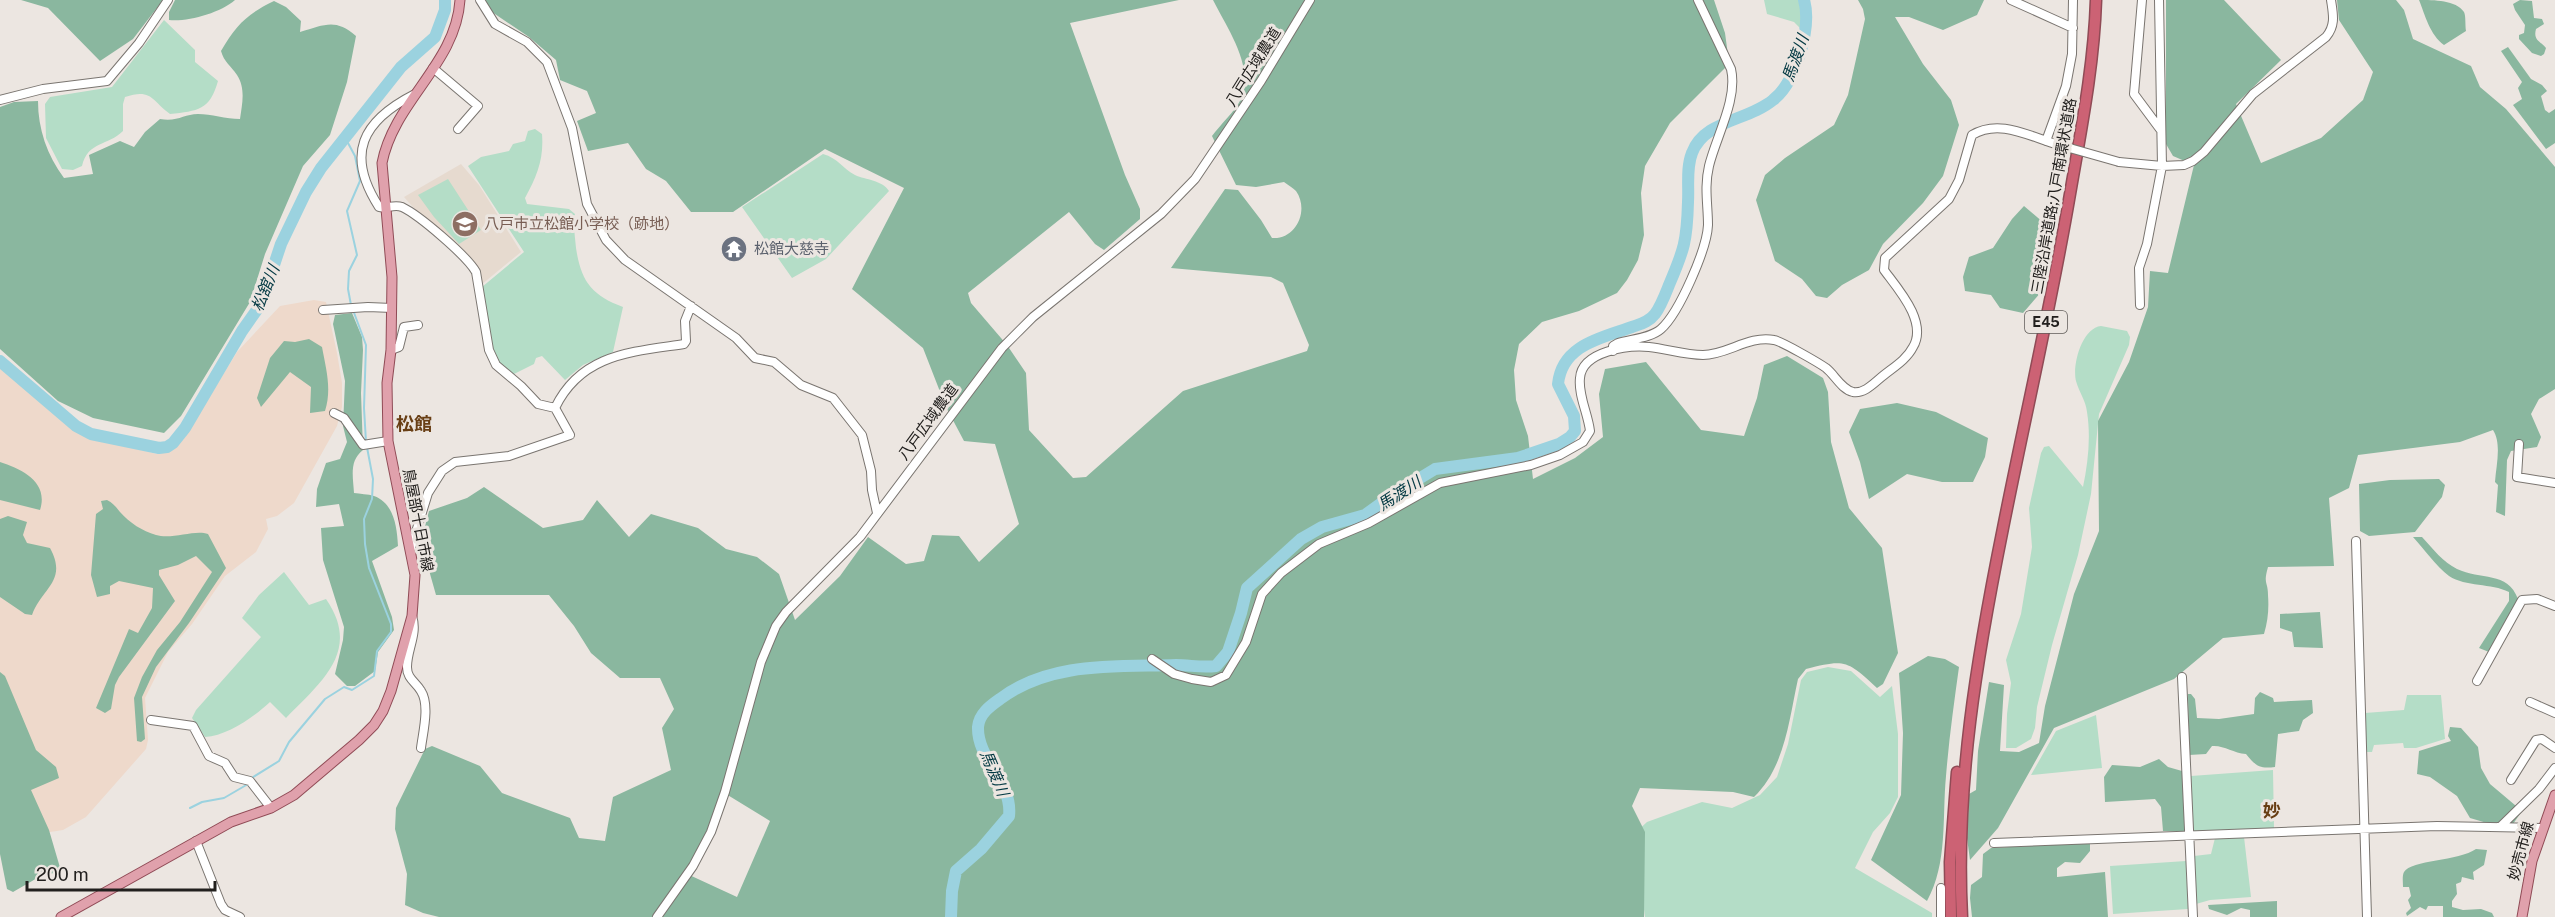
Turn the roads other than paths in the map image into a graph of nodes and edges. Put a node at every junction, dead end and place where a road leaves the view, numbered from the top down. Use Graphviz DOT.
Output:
graph roads {
  1 [pos="168,0"];
  2 [pos="460,0"];
  3 [pos="480,0"];
  4 [pos="1310,0"];
  5 [pos="1698,0"];
  6 [pos="2011,0"];
  7 [pos="2073,0"];
  8 [pos="2096,0"];
  9 [pos="2142,0"];
  10 [pos="2159,0"];
  11 [pos="2331,0"];
  12 [pos="2073,28"];
  13 [pos="434,68"];
  14 [pos="416,93"];
  15 [pos="0,100"];
  16 [pos="458,129"];
  17 [pos="2160,129"];
  18 [pos="2046,141"];
  19 [pos="2162,166"];
  20 [pos="387,207"];
  21 [pos="2140,305"];
  22 [pos="691,306"];
  23 [pos="392,308"];
  24 [pos="323,310"];
  25 [pos="418,325"];
  26 [pos="392,350"];
  27 [pos="1613,351"];
  28 [pos="555,408"];
  29 [pos="334,413"];
  30 [pos="388,441"];
  31 [pos="2520,444"];
  32 [pos="2555,483"];
  33 [pos="878,513"];
  34 [pos="2356,541"];
  35 [pos="411,548"];
  36 [pos="2555,606"];
  37 [pos="412,616"];
  38 [pos="1980,642"];
  39 [pos="1152,659"];
  40 [pos="2182,677"];
  41 [pos="2477,681"];
  42 [pos="2530,702"];
  43 [pos="2555,713"];
  44 [pos="151,720"];
  45 [pos="421,748"];
  46 [pos="2555,748"];
  47 [pos="2555,768"];
  48 [pos="2511,780"];
  49 [pos="2555,795"];
  50 [pos="272,808"];
  51 [pos="2500,827"];
  52 [pos="2542,828"];
  53 [pos="2363,829"];
  54 [pos="2189,836"];
  55 [pos="196,841"];
  56 [pos="1994,843"];
  57 [pos="1941,888"];
  58 [pos="61,917"];
  59 [pos="240,917"];
  60 [pos="657,917"];
  61 [pos="1941,917"];
  62 [pos="1951,917"];
  63 [pos="1962,917"];
  64 [pos="2193,917"];
  65 [pos="2367,917"];
  66 [pos="2522,917"];
  1 -- 15 [label="street"];
  2 -- 13 [label="main road, 鳥屋部十日市線"];
  3 -- 22 [label="street"];
  4 -- 33 [label="street, 八戸広域農道"];
  5 -- 27 [label="street"];
  6 -- 12 [label="street"];
  7 -- 12 [label="street"];
  8 -- 38 [label="highway, 三陸沿岸道路;八戸南環状道路 / E45"];
  9 -- 17 [label="street"];
  10 -- 17 [label="street"];
  11 -- 19 [label="street"];
  12 -- 18 [label="street"];
  13 -- 14 [label="main road, 鳥屋部十日市線"];
  13 -- 16 [label="street"];
  14 -- 20 [label="main road, 鳥屋部十日市線"];
  14 -- 20 [label="street"];
  17 -- 19 [label="street"];
  18 -- 19 [label="street, bridge"];
  18 -- 27 [label="street"];
  19 -- 21 [label="street"];
  20 -- 23 [label="main road, 鳥屋部十日市線"];
  20 -- 28 [label="street"];
  22 -- 28 [label="street"];
  22 -- 33 [label="street"];
  23 -- 24 [label="street"];
  23 -- 26 [label="main road, 鳥屋部十日市線"];
  25 -- 26 [label="street"];
  26 -- 30 [label="main road, 鳥屋部十日市線"];
  27 -- 39 [label="street"];
  28 -- 35 [label="street"];
  29 -- 30 [label="street"];
  30 -- 35 [label="main road, 鳥屋部十日市線"];
  31 -- 32 [label="street"];
  33 -- 60 [label="street, 八戸広域農道"];
  34 -- 53 [label="street"];
  35 -- 37 [label="main road, 鳥屋部十日市線"];
  36 -- 41 [label="street"];
  37 -- 45 [label="street"];
  37 -- 50 [label="main road, 鳥屋部十日市線"];
  38 -- 62 [label="highway, 三陸沿岸道路;八戸南環状道路 / E45"];
  38 -- 63 [label="highway, 三陸沿岸道路;八戸南環状道路 / E45"];
  40 -- 54 [label="street"];
  42 -- 43 [label="street"];
  44 -- 50 [label="street"];
  46 -- 48 [label="street"];
  47 -- 51 [label="street"];
  49 -- 52 [label="main road, 妙売市線"];
  50 -- 55 [label="main road, 鳥屋部十日市線"];
  51 -- 52 [label="street"];
  51 -- 53 [label="street"];
  52 -- 66 [label="main road, 妙売市線"];
  53 -- 54 [label="street"];
  53 -- 65 [label="street"];
  54 -- 56 [label="street"];
  54 -- 64 [label="street"];
  55 -- 58 [label="main road, 鳥屋部十日市線"];
  55 -- 59 [label="street"];
  57 -- 61 [label="street"];
}
